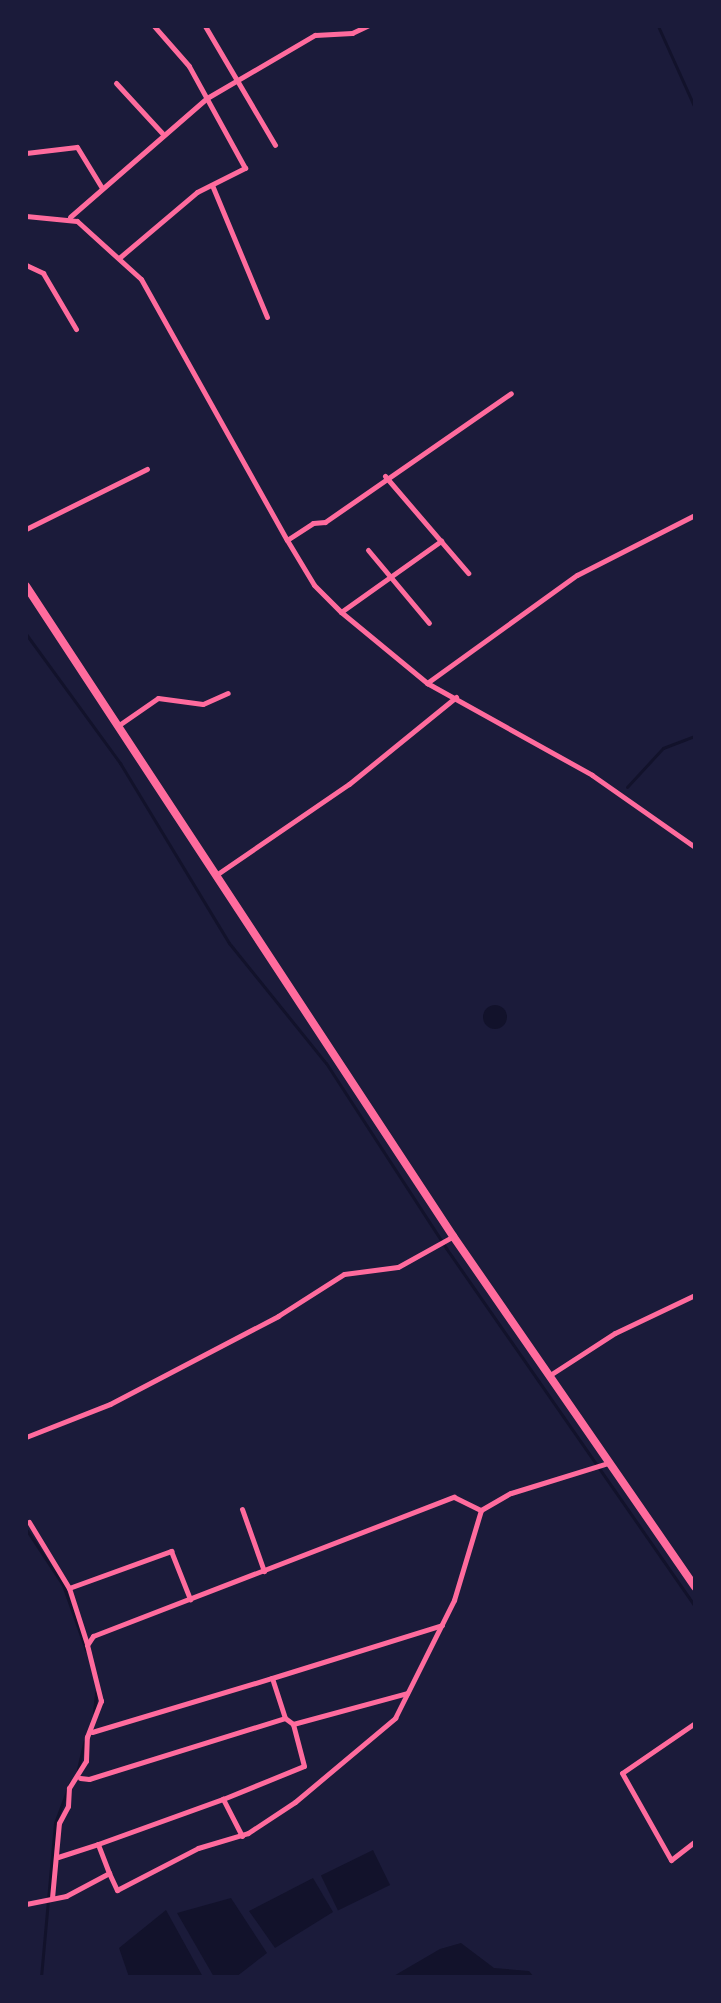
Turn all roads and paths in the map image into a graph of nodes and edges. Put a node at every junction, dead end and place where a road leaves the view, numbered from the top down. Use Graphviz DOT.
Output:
graph roads {
  1 [pos="154,26"];
  2 [pos="205,26"];
  3 [pos="367,26"];
  4 [pos="236,81"];
  5 [pos="116,83"];
  6 [pos="207,98"];
  7 [pos="162,133"];
  8 [pos="275,145"];
  9 [pos="26,153"];
  10 [pos="212,185"];
  11 [pos="102,188"];
  12 [pos="26,216"];
  13 [pos="70,217"];
  14 [pos="119,258"];
  15 [pos="26,265"];
  16 [pos="267,317"];
  17 [pos="76,329"];
  18 [pos="511,393"];
  19 [pos="147,469"];
  20 [pos="385,476"];
  21 [pos="693,516"];
  22 [pos="26,529"];
  23 [pos="287,540"];
  24 [pos="441,541"];
  25 [pos="368,550"];
  26 [pos="468,573"];
  27 [pos="393,577"];
  28 [pos="26,586"];
  29 [pos="341,612"];
  30 [pos="429,623"];
  31 [pos="427,683"];
  32 [pos="228,693"];
  33 [pos="456,697"];
  34 [pos="119,725"];
  35 [pos="695,847"];
  36 [pos="214,876"];
  37 [pos="450,1238"];
  38 [pos="695,1295"];
  39 [pos="549,1376"];
  40 [pos="26,1437"];
  41 [pos="609,1463"];
  42 [pos="242,1509"];
  43 [pos="481,1510"];
  44 [pos="29,1522"];
  45 [pos="264,1571"];
  46 [pos="695,1587"];
  47 [pos="69,1588"];
  48 [pos="190,1599"];
  49 [pos="442,1625"];
  50 [pos="87,1645"];
  51 [pos="272,1678"];
  52 [pos="407,1693"];
  53 [pos="285,1718"];
  54 [pos="695,1723"];
  55 [pos="293,1724"];
  56 [pos="91,1732"];
  57 [pos="80,1778"];
  58 [pos="223,1799"];
  59 [pos="242,1836"];
  60 [pos="695,1841"];
  61 [pos="98,1844"];
  62 [pos="58,1857"];
  63 [pos="109,1873"];
  64 [pos="52,1898"];
  65 [pos="26,1904"];
  1 -- 6 [label="street"];
  2 -- 4 [label="street"];
  3 -- 4 [label="street"];
  4 -- 6 [label="street"];
  4 -- 8 [label="street"];
  5 -- 7 [label="street"];
  6 -- 7 [label="street"];
  6 -- 10 [label="street"];
  7 -- 11 [label="street"];
  9 -- 11 [label="street"];
  10 -- 14 [label="street"];
  10 -- 16 [label="street"];
  11 -- 13 [label="street"];
  12 -- 13 [label="street"];
  13 -- 14 [label="street"];
  14 -- 23 [label="street"];
  15 -- 17 [label="street"];
  18 -- 20 [label="street"];
  19 -- 22 [label="street"];
  20 -- 23 [label="street"];
  20 -- 24 [label="street"];
  21 -- 31 [label="street"];
  23 -- 29 [label="street"];
  24 -- 26 [label="street"];
  24 -- 27 [label="street"];
  25 -- 27 [label="street"];
  27 -- 29 [label="street"];
  27 -- 30 [label="street"];
  28 -- 34 [label="main road"];
  29 -- 31 [label="street"];
  31 -- 33 [label="street"];
  32 -- 34 [label="street"];
  33 -- 35 [label="street"];
  33 -- 36 [label="street"];
  34 -- 36 [label="main road"];
  36 -- 37 [label="main road"];
  37 -- 39 [label="main road"];
  37 -- 40 [label="street"];
  38 -- 39 [label="street"];
  39 -- 41 [label="main road"];
  41 -- 43 [label="street"];
  41 -- 46 [label="main road"];
  42 -- 45 [label="street"];
  43 -- 45 [label="street"];
  43 -- 49 [label="street"];
  44 -- 47 [label="street"];
  45 -- 48 [label="street"];
  47 -- 48 [label="street"];
  47 -- 50 [label="street"];
  48 -- 50 [label="street"];
  49 -- 51 [label="street"];
  49 -- 52 [label="street"];
  50 -- 56 [label="street"];
  51 -- 53 [label="street"];
  51 -- 56 [label="street"];
  52 -- 55 [label="street"];
  52 -- 59 [label="street"];
  53 -- 55 [label="street"];
  53 -- 57 [label="street"];
  54 -- 60 [label="street"];
  55 -- 58 [label="street"];
  56 -- 57 [label="street"];
  57 -- 62 [label="street"];
  58 -- 59 [label="street"];
  58 -- 61 [label="street"];
  59 -- 63 [label="street"];
  61 -- 62 [label="street"];
  61 -- 63 [label="street"];
  62 -- 64 [label="street"];
  63 -- 64 [label="street"];
  64 -- 65 [label="street"];
}
